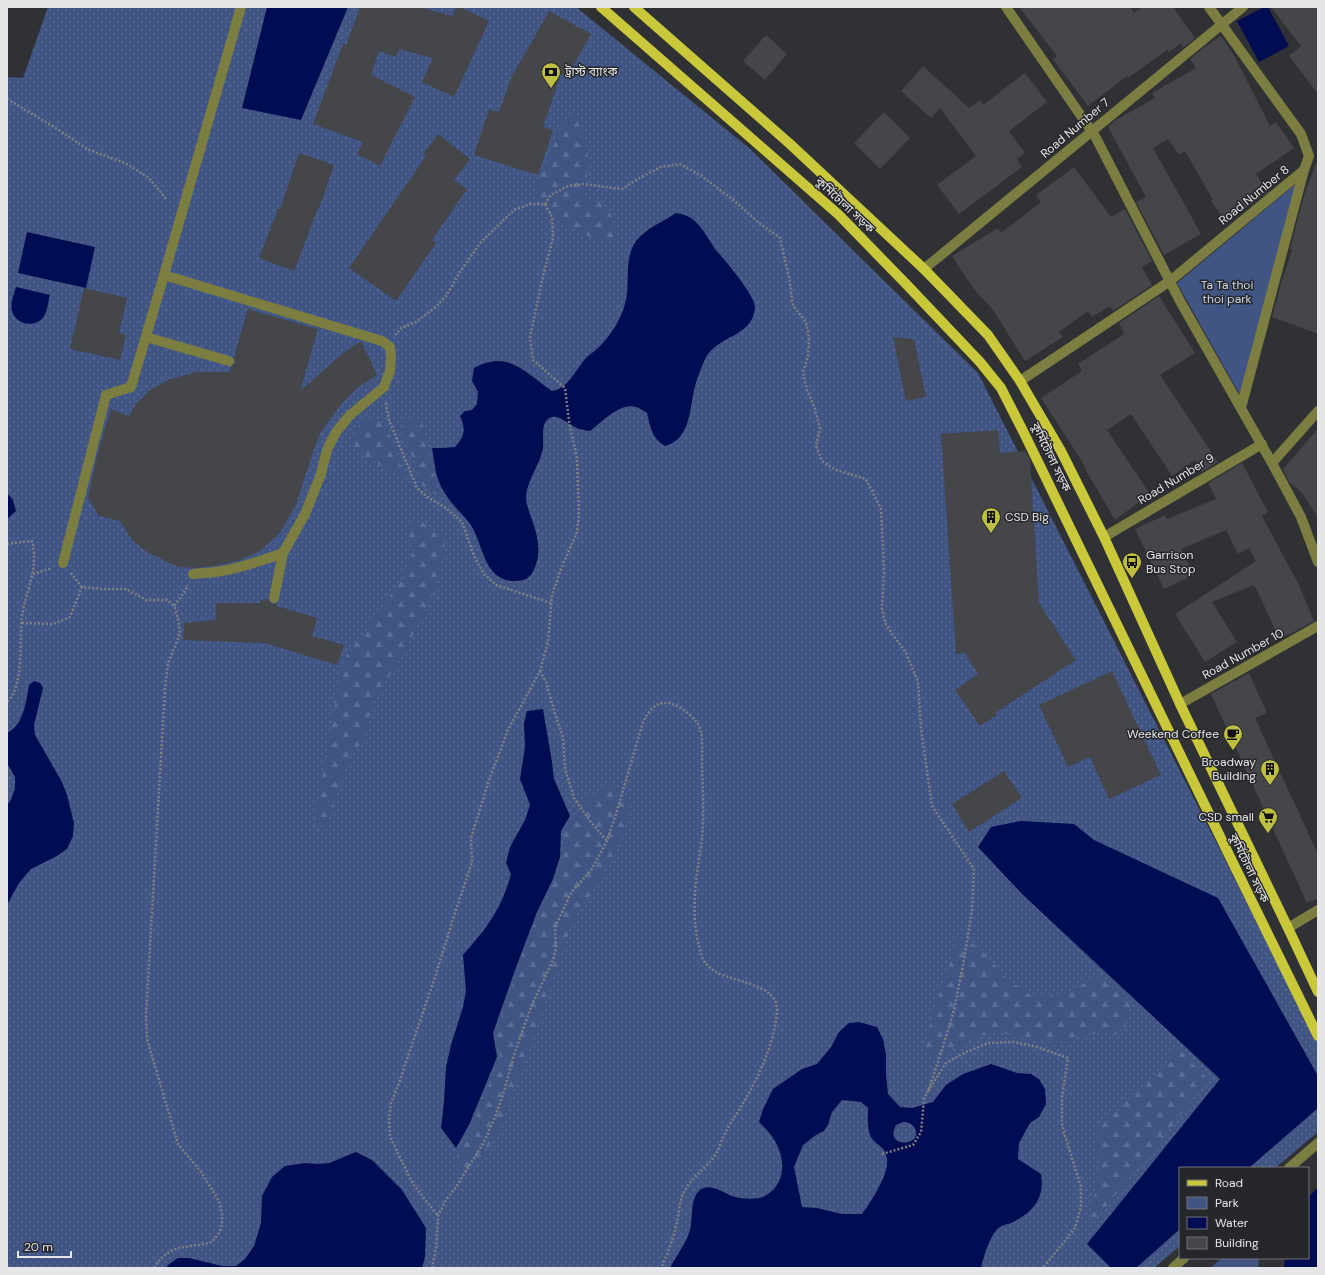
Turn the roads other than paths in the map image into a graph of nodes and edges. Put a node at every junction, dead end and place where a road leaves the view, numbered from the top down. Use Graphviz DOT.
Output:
graph roads {
  1 [pos="241,7"];
  2 [pos="601,7"];
  3 [pos="634,7"];
  4 [pos="1006,7"];
  5 [pos="1209,7"];
  6 [pos="1242,7"];
  7 [pos="1221,24"];
  8 [pos="1091,131"];
  9 [pos="1304,170"];
  10 [pos="924,270"];
  11 [pos="164,275"];
  12 [pos="1170,281"];
  13 [pos="146,337"];
  14 [pos="228,361"];
  15 [pos="1020,381"];
  16 [pos="1241,408"];
  17 [pos="1318,411"];
  18 [pos="1262,444"];
  19 [pos="1272,463"];
  20 [pos="1104,537"];
  21 [pos="282,553"];
  22 [pos="1318,562"];
  23 [pos="63,563"];
  24 [pos="193,574"];
  25 [pos="274,598"];
  26 [pos="1318,626"];
  27 [pos="1180,704"];
  28 [pos="1318,910"];
  29 [pos="1288,928"];
  30 [pos="1318,992"];
  31 [pos="1318,1036"];
  32 [pos="1318,1143"];
  33 [pos="1290,1167"];
  34 [pos="1183,1259"];
  35 [pos="1173,1268"];
  1 -- 11 [label="street"];
  2 -- 31 [label="main road, কুর্মিটোলা সড়ক"];
  3 -- 10 [label="main road, কুর্মিটোলা সড়ক"];
  4 -- 8 [label="street"];
  5 -- 7 [label="street"];
  6 -- 7 [label="street, Road Number 7"];
  7 -- 8 [label="street, Road Number 7"];
  7 -- 9 [label="street"];
  8 -- 10 [label="street, Road Number 7"];
  8 -- 12 [label="street"];
  9 -- 12 [label="street, Road Number 8"];
  9 -- 16 [label="street, Road Number 8"];
  10 -- 15 [label="main road, কুর্মিটোলা সড়ক"];
  11 -- 13 [label="street"];
  11 -- 21 [label="street"];
  12 -- 15 [label="street, Road Number 8"];
  12 -- 16 [label="street"];
  13 -- 14 [label="street"];
  13 -- 23 [label="street"];
  15 -- 20 [label="main road, কুর্মিটোলা সড়ক"];
  16 -- 18 [label="street"];
  17 -- 19 [label="street"];
  18 -- 19 [label="street"];
  18 -- 20 [label="street, Road Number 9"];
  19 -- 22 [label="street"];
  20 -- 27 [label="main road, কুর্মিটোলা সড়ক"];
  21 -- 24 [label="street"];
  21 -- 25 [label="street"];
  26 -- 27 [label="street, Road Number 10"];
  27 -- 29 [label="main road, কুর্মিটোলা সড়ক"];
  28 -- 29 [label="street"];
  29 -- 30 [label="main road, কুর্মিটোলা সড়ক"];
  32 -- 33 [label="street"];
  34 -- 35 [label="street"];
}
